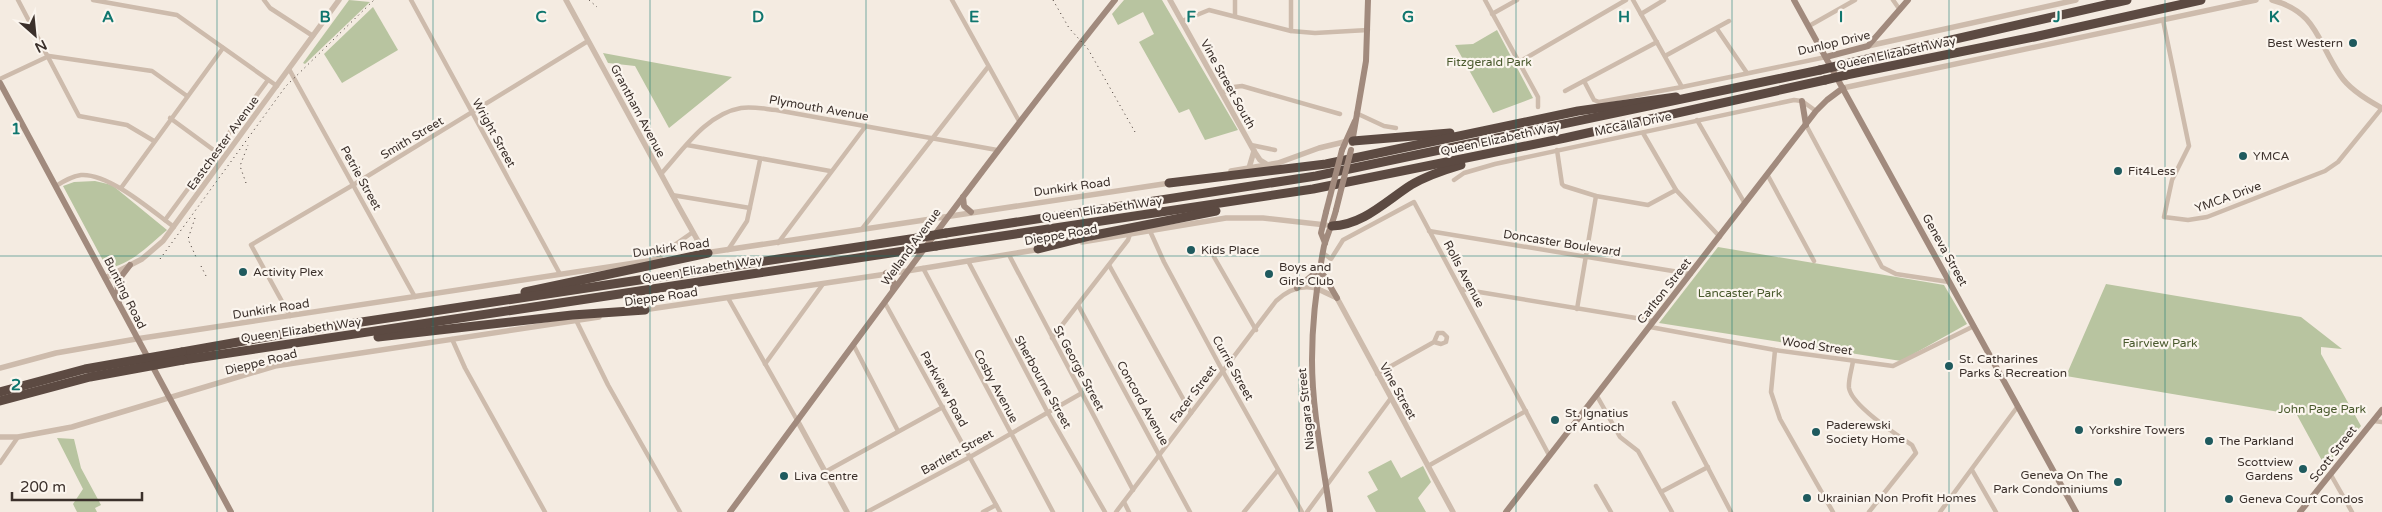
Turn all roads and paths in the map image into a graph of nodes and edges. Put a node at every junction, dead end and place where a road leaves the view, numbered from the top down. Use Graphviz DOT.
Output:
graph roads {
  1 [pos="18,0"];
  2 [pos="93,0"];
  3 [pos="264,0"];
  4 [pos="339,0"];
  5 [pos="411,0"];
  6 [pos="566,0"];
  7 [pos="952,0"];
  8 [pos="1116,0"];
  9 [pos="1170,0"];
  10 [pos="1235,0"];
  11 [pos="1291,0"];
  12 [pos="1368,0"];
  13 [pos="1485,0"];
  14 [pos="1517,0"];
  15 [pos="1626,0"];
  16 [pos="1633,0"];
  17 [pos="1664,0"];
  18 [pos="1794,0"];
  19 [pos="1854,0"];
  20 [pos="1894,0"];
  21 [pos="1908,0"];
  22 [pos="2076,0"];
  23 [pos="2127,0"];
  24 [pos="2201,0"];
  25 [pos="2256,0"];
  26 [pos="2272,0"];
  27 [pos="1900,10"];
  28 [pos="1492,14"];
  29 [pos="1641,14"];
  30 [pos="1235,15"];
  31 [pos="2163,20"];
  32 [pos="1182,21"];
  33 [pos="1729,22"];
  34 [pos="1809,26"];
  35 [pos="1717,29"];
  36 [pos="1368,30"];
  37 [pos="1291,31"];
  38 [pos="313,36"];
  39 [pos="588,41"];
  40 [pos="1657,42"];
  41 [pos="1868,46"];
  42 [pos="223,48"];
  43 [pos="48,56"];
  44 [pos="1665,56"];
  45 [pos="1826,57"];
  46 [pos="1519,62"];
  47 [pos="988,67"];
  48 [pos="290,69"];
  49 [pos="1747,74"];
  50 [pos="0,79"];
  51 [pos="268,80"];
  52 [pos="1584,81"];
  53 [pos="0,83"];
  54 [pos="277,86"];
  55 [pos="1682,88"];
  56 [pos="1844,88"];
  57 [pos="1565,92"];
  58 [pos="1222,94"];
  59 [pos="188,96"];
  60 [pos="1694,97"];
  61 [pos="1802,101"];
  62 [pos="1538,107"];
  63 [pos="2382,108"];
  64 [pos="1816,111"];
  65 [pos="472,113"];
  66 [pos="1356,113"];
  67 [pos="1340,114"];
  68 [pos="170,118"];
  69 [pos="1697,120"];
  70 [pos="1019,121"];
  71 [pos="1806,125"];
  72 [pos="865,127"];
  73 [pos="1396,128"];
  74 [pos="1491,129"];
  75 [pos="1643,133"];
  76 [pos="1565,138"];
  77 [pos="934,139"];
  78 [pos="154,141"];
  79 [pos="1349,144"];
  80 [pos="1251,145"];
  81 [pos="687,146"];
  82 [pos="216,150"];
  83 [pos="997,150"];
  84 [pos="1275,150"];
  85 [pos="1557,150"];
  86 [pos="1254,151"];
  87 [pos="225,155"];
  88 [pos="760,160"];
  89 [pos="1268,165"];
  90 [pos="1249,168"];
  91 [pos="830,172"];
  92 [pos="661,174"];
  93 [pos="1767,174"];
  94 [pos="1454,180"];
  95 [pos="1169,183"];
  96 [pos="353,185"];
  97 [pos="56,186"];
  98 [pos="120,188"];
  99 [pos="1676,190"];
  100 [pos="1281,194"];
  101 [pos="672,195"];
  102 [pos="1596,196"];
  103 [pos="963,197"];
  104 [pos="1744,202"];
  105 [pos="750,208"];
  106 [pos="972,212"];
  107 [pos="947,216"];
  108 [pos="165,220"];
  109 [pos="1328,225"];
  110 [pos="174,227"];
  111 [pos="861,230"];
  112 [pos="1150,231"];
  113 [pos="1429,231"];
  114 [pos="693,232"];
  115 [pos="1130,234"];
  116 [pos="1720,237"];
  117 [pos="698,241"];
  118 [pos="778,243"];
  119 [pos="1038,249"];
  120 [pos="728,250"];
  121 [pos="708,253"];
  122 [pos="1323,253"];
  123 [pos="1009,254"];
  124 [pos="692,256"];
  125 [pos="1214,257"];
  126 [pos="1585,258"];
  127 [pos="652,260"];
  128 [pos="968,261"];
  129 [pos="1814,261"];
  130 [pos="130,265"];
  131 [pos="1109,265"];
  132 [pos="923,268"];
  133 [pos="1320,269"];
  134 [pos="907,271"];
  135 [pos="886,273"];
  136 [pos="560,274"];
  137 [pos="1691,274"];
  138 [pos="105,278"];
  139 [pos="1949,282"];
  140 [pos="823,284"];
  141 [pos="1297,288"];
  142 [pos="1318,288"];
  143 [pos="1461,289"];
  144 [pos="893,290"];
  145 [pos="415,297"];
  146 [pos="728,298"];
  147 [pos="1337,298"];
  148 [pos="497,301"];
  149 [pos="885,303"];
  150 [pos="1078,305"];
  151 [pos="1577,309"];
  152 [pos="645,310"];
  153 [pos="122,312"];
  154 [pos="290,316"];
  155 [pos="576,320"];
  156 [pos="1654,321"];
  157 [pos="1974,326"];
  158 [pos="1650,327"];
  159 [pos="1256,330"];
  160 [pos="452,338"];
  161 [pos="1052,338"];
  162 [pos="136,339"];
  163 [pos="326,340"];
  164 [pos="1434,342"];
  165 [pos="854,346"];
  166 [pos="1775,350"];
  167 [pos="182,356"];
  168 [pos="1853,361"];
  169 [pos="764,364"];
  170 [pos="0,368"];
  171 [pos="1223,371"];
  172 [pos="1377,374"];
  173 [pos="0,392"];
  174 [pos="1082,393"];
  175 [pos="1597,396"];
  176 [pos="1391,398"];
  177 [pos="169,400"];
  178 [pos="0,401"];
  179 [pos="1674,403"];
  180 [pos="2018,406"];
  181 [pos="943,407"];
  182 [pos="2382,410"];
  183 [pos="1526,411"];
  184 [pos="1048,412"];
  185 [pos="1191,413"];
  186 [pos="797,420"];
  187 [pos="2373,421"];
  188 [pos="2382,422"];
  189 [pos="898,431"];
  190 [pos="1011,434"];
  191 [pos="0,437"];
  192 [pos="18,437"];
  193 [pos="1160,454"];
  194 [pos="1549,455"];
  195 [pos="970,457"];
  196 [pos="0,463"];
  197 [pos="1428,466"];
  198 [pos="1708,467"];
  199 [pos="1278,470"];
  200 [pos="1972,470"];
  201 [pos="825,472"];
  202 [pos="2331,475"];
  203 [pos="1596,486"];
  204 [pos="1326,487"];
  205 [pos="1133,490"];
  206 [pos="1661,492"];
  207 [pos="1124,502"];
  208 [pos="996,505"];
  209 [pos="231,512"];
  210 [pos="545,512"];
  211 [pos="680,512"];
  212 [pos="730,512"];
  213 [pos="847,512"];
  214 [pos="867,512"];
  215 [pos="983,512"];
  216 [pos="1000,512"];
  217 [pos="1053,512"];
  218 [pos="1104,512"];
  219 [pos="1116,512"];
  220 [pos="1129,512"];
  221 [pos="1190,512"];
  222 [pos="1244,512"];
  223 [pos="1302,512"];
  224 [pos="1307,512"];
  225 [pos="1330,512"];
  226 [pos="1453,512"];
  227 [pos="1506,512"];
  228 [pos="1612,512"];
  229 [pos="1672,512"];
  230 [pos="1731,512"];
  231 [pos="1833,512"];
  232 [pos="1869,512"];
  233 [pos="1940,512"];
  234 [pos="1996,512"];
  235 [pos="2076,512"];
  236 [pos="2300,512"];
  237 [pos="2352,512"];
  1 -- 43 [label="street"];
  2 -- 42 [label="street"];
  3 -- 38 [label="street"];
  4 -- 38 [label="street, Eastchester Avenue"];
  5 -- 65 [label="street, Wright Street"];
  6 -- 39 [label="street, Grantham Avenue"];
  7 -- 47 [label="street"];
  8 -- 70 [label="main road, Welland Avenue"];
  9 -- 32 [label="street, Vine Street South"];
  10 -- 30 [label="street"];
  11 -- 37 [label="street"];
  12 -- 36 [label="main road, Niagara Street"];
  13 -- 28 [label="street"];
  14 -- 28 [label="street"];
  15 -- 46 [label="street"];
  16 -- 29 [label="street"];
  17 -- 29 [label="street"];
  18 -- 34 [label="main road, Geneva Street"];
  19 -- 34 [label="street"];
  20 -- 27 [label="street"];
  21 -- 27 [label="main road"];
  22 -- 41 [label="street, Dunlop Drive"];
  23 -- 60 [label="highway, Queen Elizabeth Way, bridge"];
  24 -- 76 [label="highway, Queen Elizabeth Way, bridge"];
  25 -- 31 [label="street"];
  26 -- 63 [label="street"];
  27 -- 41 [label="main road"];
  28 -- 46 [label="street"];
  29 -- 40 [label="street"];
  30 -- 32 [label="street"];
  30 -- 37 [label="street"];
  31 -- 56 [label="street"];
  31 -- 63 [label="street, YMCA Drive"];
  32 -- 58 [label="street, Vine Street South"];
  33 -- 35 [label="street"];
  34 -- 45 [label="main road, Geneva Street"];
  35 -- 44 [label="street"];
  35 -- 49 [label="street"];
  36 -- 37 [label="street"];
  36 -- 66 [label="main road, Niagara Street"];
  38 -- 48 [label="street, Eastchester Avenue"];
  39 -- 65 [label="street, Smith Street"];
  39 -- 92 [label="street, Grantham Avenue"];
  40 -- 44 [label="street"];
  40 -- 52 [label="street"];
  41 -- 45 [label="main road, Dunlop Drive"];
  42 -- 51 [label="street"];
  42 -- 59 [label="street"];
  43 -- 50 [label="street"];
  43 -- 59 [label="street"];
  43 -- 78 [label="street"];
  44 -- 55 [label="street"];
  45 -- 49 [label="street, Dunlop Drive"];
  45 -- 56 [label="main road, Geneva Street"];
  46 -- 62 [label="street"];
  47 -- 70 [label="street"];
  47 -- 77 [label="street"];
  48 -- 54 [label="street, Eastchester Avenue"];
  48 -- 96 [label="street, Petrie Street"];
  49 -- 55 [label="street, Dunlop Drive"];
  51 -- 54 [label="street"];
  51 -- 82 [label="street, Eastchester Avenue"];
  52 -- 55 [label="street, Dunlop Drive"];
  52 -- 57 [label="street"];
  53 -- 97 [label="main road, Bunting Road"];
  54 -- 87 [label="street, Eastchester Avenue"];
  56 -- 64 [label="main road, Carlton Street"];
  56 -- 139 [label="main road, Geneva Street"];
  58 -- 67 [label="street"];
  58 -- 80 [label="street, Vine Street South"];
  59 -- 68 [label="street"];
  60 -- 74 [label="highway"];
  60 -- 148 [label="highway, Queen Elizabeth Way, bridge"];
  61 -- 64 [label="street"];
  61 -- 69 [label="street, McCalla Drive"];
  61 -- 71 [label="main road"];
  64 -- 71 [label="main road, Carlton Street"];
  65 -- 96 [label="street, Smith Street"];
  65 -- 136 [label="street, Wright Street"];
  66 -- 73 [label="street"];
  66 -- 79 [label="main road, Niagara Street"];
  68 -- 78 [label="street"];
  68 -- 82 [label="street"];
  69 -- 75 [label="street, McCalla Drive"];
  69 -- 104 [label="street"];
  70 -- 83 [label="main road, Welland Avenue"];
  71 -- 93 [label="main road, Carlton Street"];
  71 -- 139 [label="street"];
  72 -- 77 [label="street, Plymouth Avenue"];
  72 -- 81 [label="street, Plymouth Avenue"];
  72 -- 91 [label="street"];
  74 -- 79 [label="highway"];
  74 -- 95 [label="highway"];
  75 -- 85 [label="street, McCalla Drive"];
  75 -- 99 [label="street"];
  76 -- 100 [label="highway, Queen Elizabeth Way"];
  76 -- 109 [label="highway"];
  77 -- 83 [label="street, Plymouth Avenue"];
  77 -- 111 [label="street"];
  78 -- 98 [label="street"];
  79 -- 89 [label="street, Dunkirk Road"];
  79 -- 109 [label="main road, Niagara Street, bridge"];
  79 -- 109 [label="main road, Niagara Street, bridge"];
  80 -- 84 [label="street"];
  80 -- 86 [label="street, Vine Street South"];
  81 -- 88 [label="street"];
  81 -- 92 [label="street, Plymouth Avenue"];
  82 -- 87 [label="street"];
  82 -- 108 [label="street, Eastchester Avenue"];
  83 -- 103 [label="main road, Welland Avenue"];
  85 -- 94 [label="street, McCalla Drive"];
  85 -- 102 [label="street"];
  86 -- 89 [label="street, Vine Street South"];
  86 -- 90 [label="street"];
  87 -- 110 [label="street, Eastchester Avenue"];
  88 -- 91 [label="street"];
  88 -- 105 [label="street"];
  89 -- 90 [label="street, Dunkirk Road"];
  90 -- 95 [label="street, Dunkirk Road"];
  91 -- 118 [label="street"];
  92 -- 101 [label="street, Grantham Avenue"];
  93 -- 104 [label="main road, Carlton Street"];
  93 -- 129 [label="street"];
  95 -- 106 [label="street, Dunkirk Road"];
  96 -- 145 [label="street, Petrie Street"];
  96 -- 154 [label="street, Smith Street"];
  97 -- 98 [label="street"];
  97 -- 138 [label="main road, Bunting Road"];
  98 -- 108 [label="street"];
  99 -- 102 [label="street"];
  99 -- 116 [label="street"];
  100 -- 119 [label="highway"];
  100 -- 163 [label="highway, Queen Elizabeth Way, bridge"];
  101 -- 105 [label="street"];
  101 -- 114 [label="street, Grantham Avenue"];
  102 -- 126 [label="street"];
  103 -- 106 [label="main road"];
  103 -- 107 [label="main road, Welland Avenue"];
  104 -- 116 [label="main road, Carlton Street"];
  105 -- 120 [label="street"];
  106 -- 107 [label="street, Dunkirk Road"];
  107 -- 111 [label="street, Dunkirk Road"];
  107 -- 134 [label="main road, Welland Avenue"];
  108 -- 110 [label="street"];
  109 -- 112 [label="street, Dieppe Road"];
  109 -- 122 [label="main road, Niagara Street"];
  110 -- 130 [label="street, Eastchester Avenue"];
  111 -- 118 [label="street, Dunkirk Road"];
  112 -- 115 [label="street, Dieppe Road"];
  112 -- 171 [label="street, Currie Street"];
  113 -- 122 [label="street, Rolls Avenue"];
  113 -- 126 [label="street, Doncaster Boulevard"];
  113 -- 143 [label="street, Rolls Avenue"];
  114 -- 117 [label="street, Grantham Avenue"];
  114 -- 127 [label="street"];
  115 -- 119 [label="street, Dieppe Road"];
  115 -- 131 [label="street"];
  116 -- 137 [label="main road, Carlton Street"];
  117 -- 121 [label="street, Grantham Avenue"];
  117 -- 124 [label="street"];
  118 -- 120 [label="street, Dunkirk Road"];
  119 -- 123 [label="street, Dieppe Road"];
  120 -- 121 [label="street, Dunkirk Road"];
  121 -- 124 [label="highway"];
  122 -- 133 [label="main road, Niagara Street"];
  123 -- 128 [label="street, Dieppe Road"];
  123 -- 161 [label="street, St George Street"];
  124 -- 127 [label="street, Dunkirk Road"];
  124 -- 148 [label="highway"];
  125 -- 159 [label="street"];
  126 -- 137 [label="street, Doncaster Boulevard"];
  126 -- 151 [label="street"];
  127 -- 136 [label="street, Dunkirk Road"];
  128 -- 132 [label="street, Dieppe Road"];
  128 -- 184 [label="street, Sherbourne Street"];
  130 -- 138 [label="street, Eastchester Avenue"];
  130 -- 153 [label="main road"];
  131 -- 150 [label="street"];
  131 -- 185 [label="street"];
  132 -- 134 [label="street, Dieppe Road"];
  132 -- 190 [label="street, Cosby Avenue"];
  133 -- 141 [label="main road"];
  133 -- 142 [label="main road, Niagara Street"];
  133 -- 147 [label="main road"];
  134 -- 135 [label="street, Dieppe Road"];
  134 -- 144 [label="main road, Welland Avenue"];
  135 -- 140 [label="street, Dieppe Road"];
  135 -- 144 [label="main road"];
  136 -- 145 [label="street, Dunkirk Road"];
  137 -- 156 [label="main road, Carlton Street"];
  138 -- 153 [label="main road, Bunting Road"];
  139 -- 157 [label="main road, Geneva Street"];
  140 -- 146 [label="street, Dieppe Road"];
  140 -- 169 [label="street"];
  141 -- 142 [label="street"];
  141 -- 159 [label="street, Facer Street"];
  142 -- 147 [label="street"];
  142 -- 204 [label="main road, Niagara Street"];
  143 -- 151 [label="street"];
  143 -- 183 [label="street, Rolls Avenue"];
  144 -- 149 [label="main road, Welland Avenue"];
  145 -- 154 [label="street, Dunkirk Road"];
  146 -- 152 [label="street, Dieppe Road"];
  146 -- 169 [label="street"];
  147 -- 172 [label="street, Vine Street"];
  148 -- 167 [label="highway, Queen Elizabeth Way"];
  149 -- 165 [label="main road, Welland Avenue"];
  149 -- 181 [label="street, Parkview Road"];
  150 -- 161 [label="street"];
  150 -- 193 [label="street, Concord Avenue"];
  151 -- 156 [label="street"];
  152 -- 155 [label="street, Dieppe Road"];
  152 -- 163 [label="highway"];
  153 -- 162 [label="main road, Bunting Road"];
  154 -- 162 [label="street, Dunkirk Road"];
  155 -- 160 [label="street, Dieppe Road"];
  155 -- 211 [label="street"];
  156 -- 158 [label="main road, Carlton Street"];
  157 -- 168 [label="street, Wood Street"];
  157 -- 180 [label="main road, Geneva Street"];
  158 -- 166 [label="street, Wood Street"];
  158 -- 175 [label="main road, Carlton Street"];
  159 -- 171 [label="street, Facer Street"];
  160 -- 177 [label="street, Dieppe Road"];
  160 -- 210 [label="street"];
  161 -- 174 [label="street, St George Street"];
  162 -- 170 [label="street, Dunkirk Road"];
  162 -- 177 [label="main road, Bunting Road"];
  163 -- 167 [label="highway, Queen Elizabeth Way"];
  164 -- 172 [label="street"];
  165 -- 186 [label="main road, Welland Avenue"];
  165 -- 189 [label="street"];
  166 -- 168 [label="street, Wood Street"];
  166 -- 231 [label="street"];
  167 -- 173 [label="highway, Queen Elizabeth Way, bridge"];
  167 -- 178 [label="highway, Queen Elizabeth Way, bridge"];
  168 -- 232 [label="street"];
  169 -- 186 [label="street"];
  171 -- 185 [label="street, Facer Street"];
  171 -- 199 [label="street, Currie Street"];
  172 -- 176 [label="street, Vine Street"];
  174 -- 184 [label="street, Bartlett Street"];
  174 -- 205 [label="street, St George Street"];
  175 -- 194 [label="main road, Carlton Street"];
  175 -- 206 [label="street"];
  176 -- 197 [label="street, Vine Street"];
  176 -- 204 [label="street"];
  177 -- 192 [label="street, Dieppe Road"];
  177 -- 209 [label="main road, Bunting Road"];
  179 -- 198 [label="street"];
  180 -- 200 [label="street"];
  180 -- 235 [label="main road, Geneva Street"];
  181 -- 189 [label="street"];
  181 -- 195 [label="street, Parkview Road"];
  182 -- 187 [label="main road, Scott Street"];
  183 -- 194 [label="street, Rolls Avenue"];
  183 -- 197 [label="street"];
  184 -- 190 [label="street, Bartlett Street"];
  184 -- 218 [label="street, Sherbourne Street"];
  185 -- 193 [label="street, Facer Street"];
  186 -- 201 [label="street"];
  186 -- 212 [label="main road, Welland Avenue"];
  187 -- 188 [label="street"];
  187 -- 202 [label="main road, Scott Street"];
  189 -- 201 [label="street"];
  190 -- 195 [label="street, Bartlett Street"];
  190 -- 217 [label="street, Cosby Avenue"];
  191 -- 192 [label="street, Dieppe Road"];
  192 -- 196 [label="street"];
  193 -- 205 [label="street, Facer Street"];
  193 -- 221 [label="street, Concord Avenue"];
  194 -- 227 [label="main road, Carlton Street"];
  195 -- 208 [label="street, Parkview Road"];
  195 -- 214 [label="street, Bartlett Street"];
  197 -- 226 [label="street, Vine Street"];
  198 -- 206 [label="street"];
  198 -- 230 [label="street"];
  199 -- 222 [label="street"];
  199 -- 223 [label="street, Currie Street"];
  200 -- 233 [label="street"];
  200 -- 234 [label="street"];
  201 -- 213 [label="street"];
  202 -- 236 [label="main road, Scott Street"];
  202 -- 237 [label="street"];
  203 -- 228 [label="street"];
  204 -- 224 [label="street"];
  204 -- 225 [label="main road, Niagara Street"];
  205 -- 207 [label="street, Facer Street"];
  206 -- 229 [label="street"];
  207 -- 219 [label="street, Facer Street"];
  207 -- 220 [label="street"];
  208 -- 215 [label="street"];
  208 -- 216 [label="street, Parkview Road"];
}
